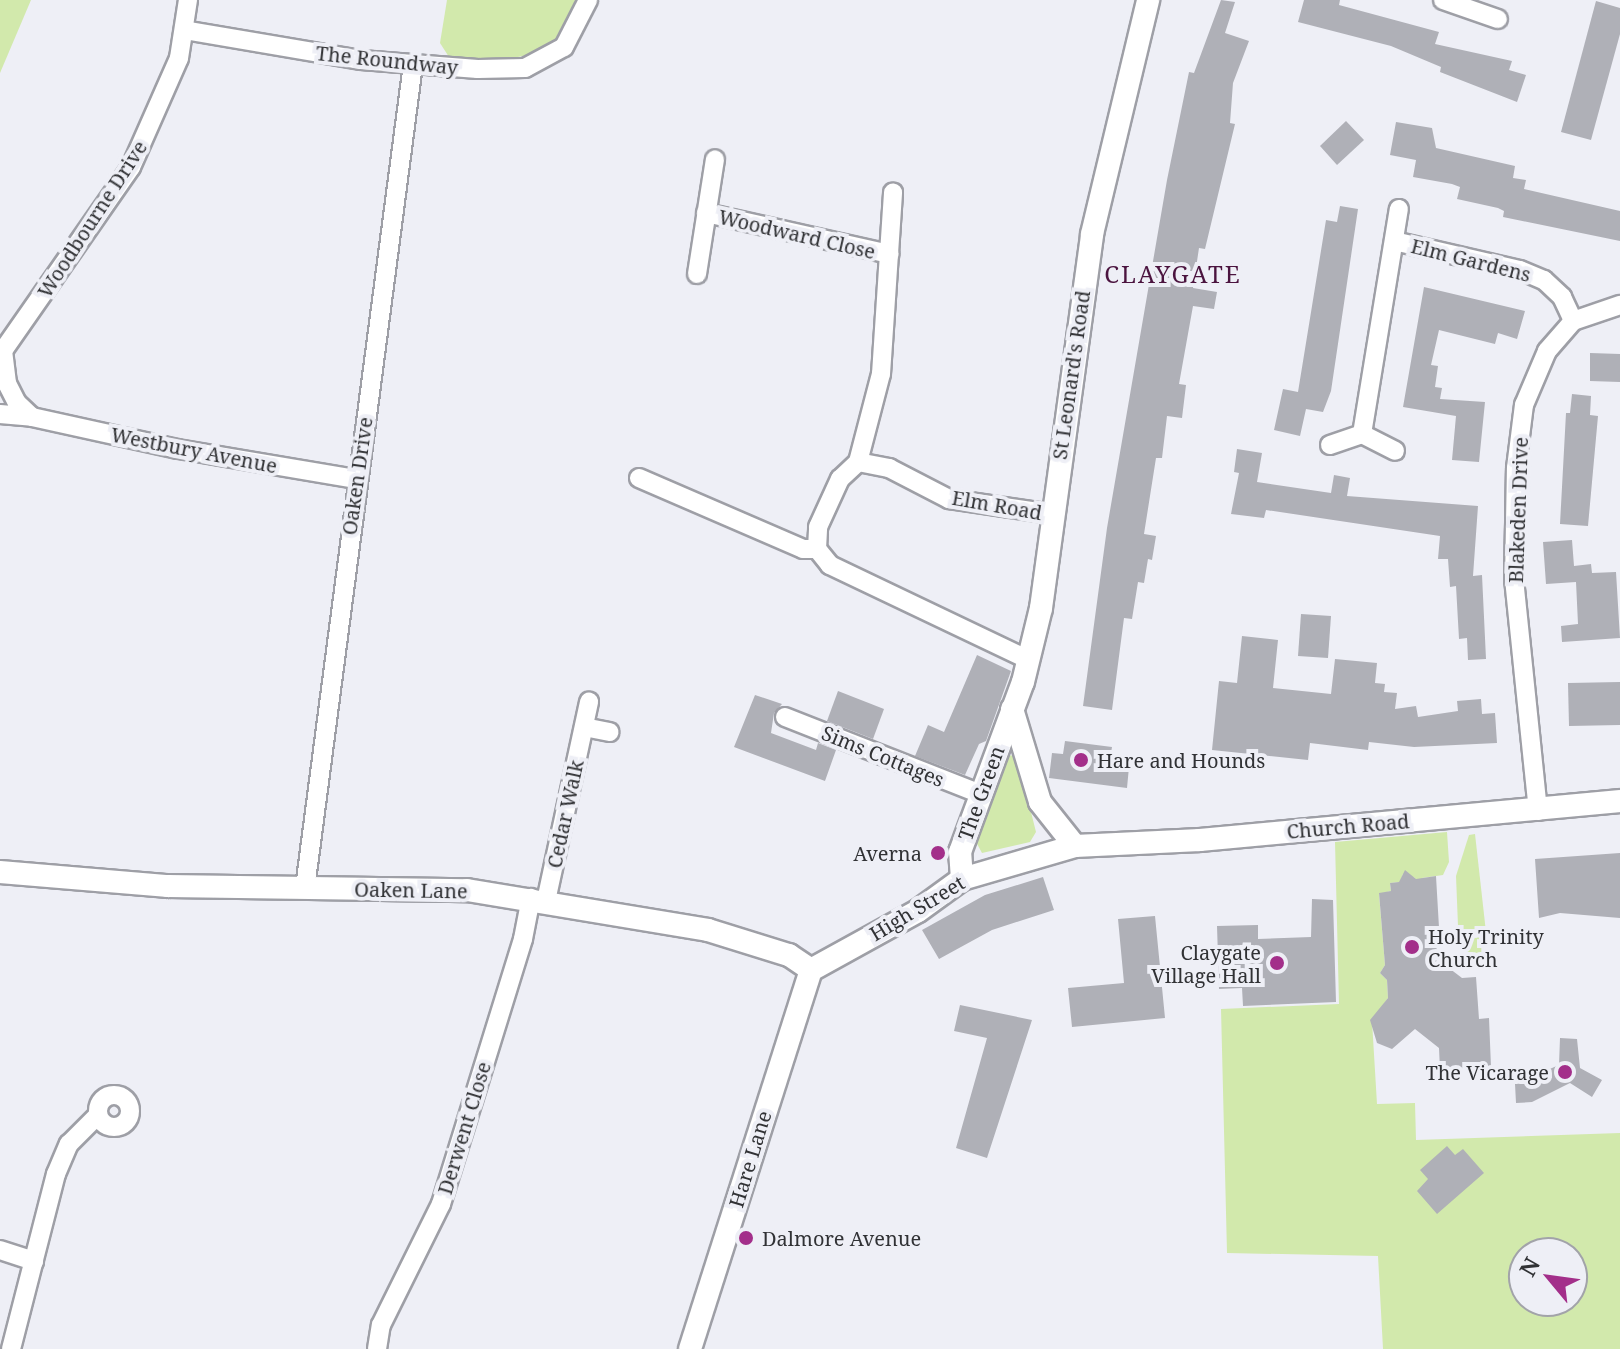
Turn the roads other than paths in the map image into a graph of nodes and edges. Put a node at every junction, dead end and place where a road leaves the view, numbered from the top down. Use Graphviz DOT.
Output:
graph roads {
  1 [pos="188,0"];
  2 [pos="588,0"];
  3 [pos="1148,0"];
  4 [pos="1443,0"];
  5 [pos="1498,19"];
  6 [pos="184,30"];
  7 [pos="413,64"];
  8 [pos="715,159"];
  9 [pos="893,192"];
  10 [pos="1399,209"];
  11 [pos="706,213"];
  12 [pos="1394,241"];
  13 [pos="889,254"];
  14 [pos="697,274"];
  15 [pos="1620,305"];
  16 [pos="1573,321"];
  17 [pos="1,352"];
  18 [pos="0,414"];
  19 [pos="32,417"];
  20 [pos="1362,434"];
  21 [pos="1330,445"];
  22 [pos="1395,451"];
  23 [pos="858,462"];
  24 [pos="639,478"];
  25 [pos="356,479"];
  26 [pos="1052,514"];
  27 [pos="817,549"];
  28 [pos="1029,660"];
  29 [pos="589,702"];
  30 [pos="1012,709"];
  31 [pos="785,717"];
  32 [pos="584,727"];
  33 [pos="610,732"];
  34 [pos="980,794"];
  35 [pos="1620,801"];
  36 [pos="1538,811"];
  37 [pos="1075,846"];
  38 [pos="0,872"];
  39 [pos="962,879"];
  40 [pos="305,888"];
  41 [pos="538,900"];
  42 [pos="811,970"];
  43 [pos="98,1115"];
  44 [pos="0,1250"];
  45 [pos="34,1261"];
  46 [pos="11,1349"];
  47 [pos="377,1349"];
  48 [pos="690,1349"];
  1 -- 6 [label="street"];
  2 -- 7 [label="street, The Roundway"];
  3 -- 26 [label="street, St Leonard's Road"];
  4 -- 5 [label="street"];
  6 -- 7 [label="street, The Roundway"];
  6 -- 17 [label="street, Woodbourne Drive"];
  7 -- 25 [label="street, Oaken Drive"];
  8 -- 11 [label="street, Woodward Close"];
  9 -- 13 [label="street, Woodward Close"];
  10 -- 12 [label="street, Elm Gardens"];
  11 -- 13 [label="street, Woodward Close"];
  11 -- 14 [label="street, Woodward Close"];
  12 -- 16 [label="street, Elm Gardens"];
  12 -- 20 [label="street, Elm Gardens"];
  13 -- 23 [label="street, Woodward Close"];
  15 -- 16 [label="street"];
  16 -- 36 [label="street, Blakeden Drive"];
  17 -- 19 [label="street"];
  18 -- 19 [label="street, Westbury Avenue"];
  19 -- 25 [label="street, Westbury Avenue"];
  20 -- 21 [label="street"];
  20 -- 22 [label="street"];
  23 -- 26 [label="street, Elm Road"];
  23 -- 27 [label="street"];
  24 -- 27 [label="street"];
  25 -- 40 [label="street, Oaken Drive"];
  26 -- 28 [label="street, St Leonard's Road"];
  27 -- 28 [label="street"];
  28 -- 30 [label="street, The Green"];
  29 -- 32 [label="street, Cedar Walk"];
  30 -- 34 [label="street, The Green"];
  30 -- 37 [label="street, The Green"];
  31 -- 34 [label="street, Sims Cottages"];
  32 -- 33 [label="street"];
  32 -- 41 [label="street, Cedar Walk"];
  34 -- 39 [label="street, The Green"];
  35 -- 36 [label="street, Church Road"];
  36 -- 37 [label="street, Church Road"];
  37 -- 39 [label="street, High Street"];
  38 -- 40 [label="street, Oaken Lane"];
  39 -- 42 [label="street, High Street"];
  40 -- 41 [label="street, Oaken Lane"];
  41 -- 42 [label="street, Oaken Lane"];
  41 -- 47 [label="street, Derwent Close"];
  42 -- 48 [label="street, Hare Lane"];
  43 -- 45 [label="street"];
  44 -- 45 [label="street"];
  45 -- 46 [label="street"];
}
